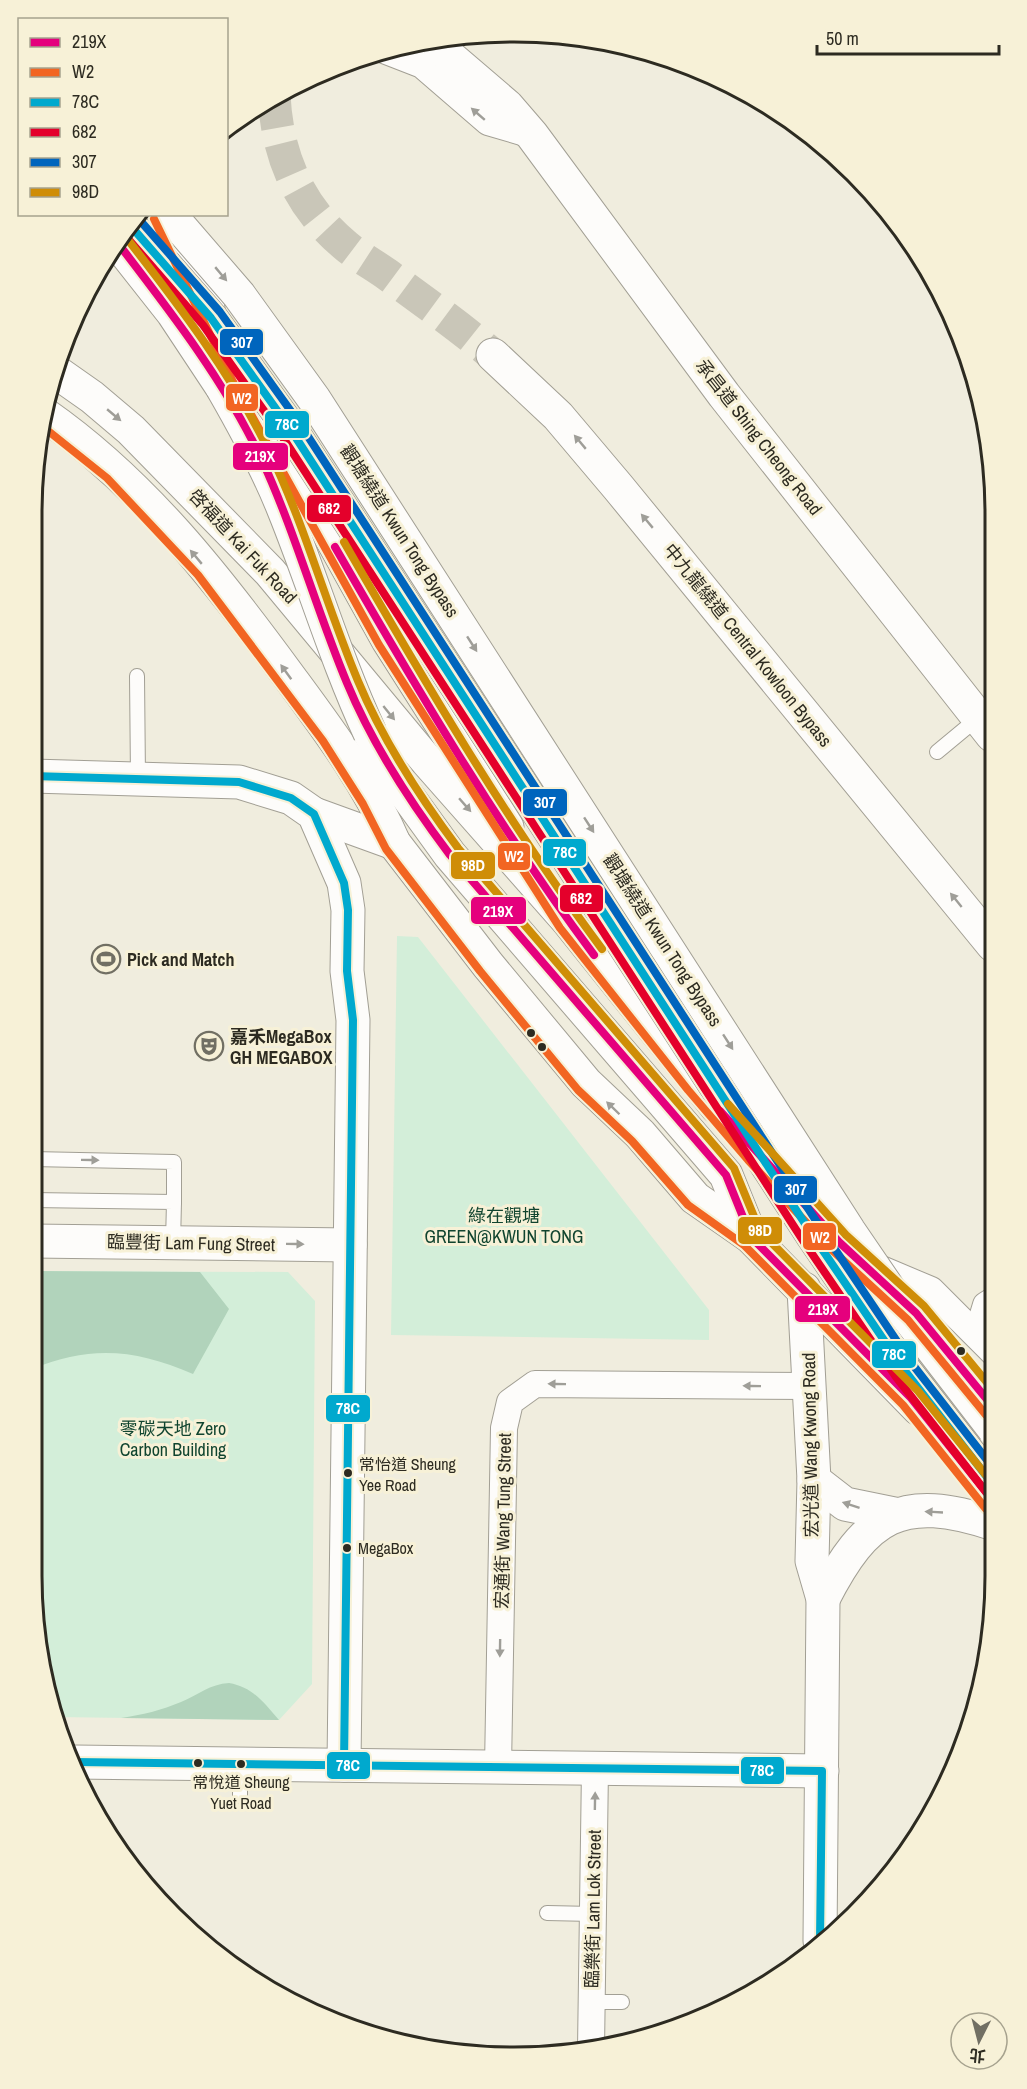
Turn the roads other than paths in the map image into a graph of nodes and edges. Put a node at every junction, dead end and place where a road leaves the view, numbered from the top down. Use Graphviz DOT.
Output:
graph roads {
  1 [pos="442,48"];
  2 [pos="399,56"];
  3 [pos="532,135"];
  4 [pos="164,216"];
  5 [pos="171,216"];
  6 [pos="135,231"];
  7 [pos="123,249"];
  8 [pos="493,355"];
  9 [pos="63,376"];
  10 [pos="51,420"];
  11 [pos="138,676"];
  12 [pos="985,727"];
  13 [pos="936,752"];
  14 [pos="42,776"];
  15 [pos="138,778"];
  16 [pos="314,814"];
  17 [pos="394,843"];
  18 [pos="568,922"];
  19 [pos="985,935"];
  20 [pos="42,1160"];
  21 [pos="42,1200"];
  22 [pos="174,1203"];
  23 [pos="751,1237"];
  24 [pos="42,1240"];
  25 [pos="173,1242"];
  26 [pos="350,1245"];
  27 [pos="858,1259"];
  28 [pos="804,1289"];
  29 [pos="985,1344"];
  30 [pos="811,1386"];
  31 [pos="985,1397"];
  32 [pos="985,1417"];
  33 [pos="985,1474"];
  34 [pos="814,1480"];
  35 [pos="985,1491"];
  36 [pos="894,1514"];
  37 [pos="985,1521"];
  38 [pos="823,1599"];
  39 [pos="81,1763"];
  40 [pos="240,1764"];
  41 [pos="344,1765"];
  42 [pos="498,1767"];
  43 [pos="595,1768"];
  44 [pos="822,1771"];
  45 [pos="240,1796"];
  46 [pos="547,1913"];
  47 [pos="593,1914"];
  48 [pos="820,1933"];
  49 [pos="592,2002"];
  50 [pos="622,2002"];
  51 [pos="591,2040"];
  1 -- 3 [label="main road, 承昌道 Shing Cheong Road"];
  3 -- 2 [label="street, one-way"];
  3 -- 12 [label="main road, 承昌道 Shing Cheong Road"];
  4 -- 18 [label="main road"];
  5 -- 32 [label="main road, 觀塘繞道 Kwun Tong Bypass, one-way, bridge"];
  6 -- 33 [label="main road, 觀塘繞道 Kwun Tong Bypass, bridge"];
  7 -- 23 [label="main road, bridge"];
  19 -- 8 [label="main road, 中九龍繞道 Central Kowloon Bypass, one-way"];
  9 -- 18 [label="main road, 啓福道 Kai Fuk Road, one-way"];
  17 -- 10 [label="main road, one-way"];
  11 -- 15 [label="lane"];
  12 -- 13 [label="lane"];
  14 -- 15 [label="main road"];
  15 -- 16 [label="main road"];
  16 -- 17 [label="main road"];
  16 -- 26 [label="main road"];
  23 -- 17 [label="main road, one-way"];
  18 -- 27 [label="main road, 啓福道 Kai Fuk Road"];
  20 -- 22 [label="lane, one-way"];
  21 -- 22 [label="lane"];
  22 -- 25 [label="lane"];
  23 -- 28 [label="main road"];
  24 -- 25 [label="main road, 臨豐街 Lam Fung Street"];
  25 -- 26 [label="main road, 臨豐街 Lam Fung Street, one-way"];
  26 -- 41 [label="main road"];
  27 -- 29 [label="street, 啓福道 Kai Fuk Road"];
  27 -- 31 [label="main road, 啓福道 Kai Fuk Road"];
  28 -- 30 [label="main road, 宏光道 Wang Kwong Road"];
  28 -- 35 [label="main road"];
  30 -- 34 [label="main road, 宏光道 Wang Kwong Road"];
  30 -- 42 [label="street, 宏通街 Wang Tung Street, one-way"];
  36 -- 34 [label="main road, one-way"];
  34 -- 38 [label="main road, 宏光道 Wang Kwong Road"];
  37 -- 36 [label="main road, one-way"];
  36 -- 38 [label="main road, 宏光道 Wang Kwong Road"];
  38 -- 44 [label="main road, 宏光道 Wang Kwong Road"];
  39 -- 40 [label="main road"];
  40 -- 41 [label="main road"];
  40 -- 45 [label="lane"];
  41 -- 42 [label="main road"];
  42 -- 43 [label="main road"];
  43 -- 44 [label="main road"];
  47 -- 43 [label="street, 臨樂街 Lam Lok Street, one-way"];
  44 -- 48 [label="main road, 宏光道 Wang Kwong Road"];
  46 -- 47 [label="lane"];
  47 -- 49 [label="street, 臨樂街 Lam Lok Street"];
  49 -- 50 [label="lane"];
  49 -- 51 [label="street, 臨樂街 Lam Lok Street"];
}
